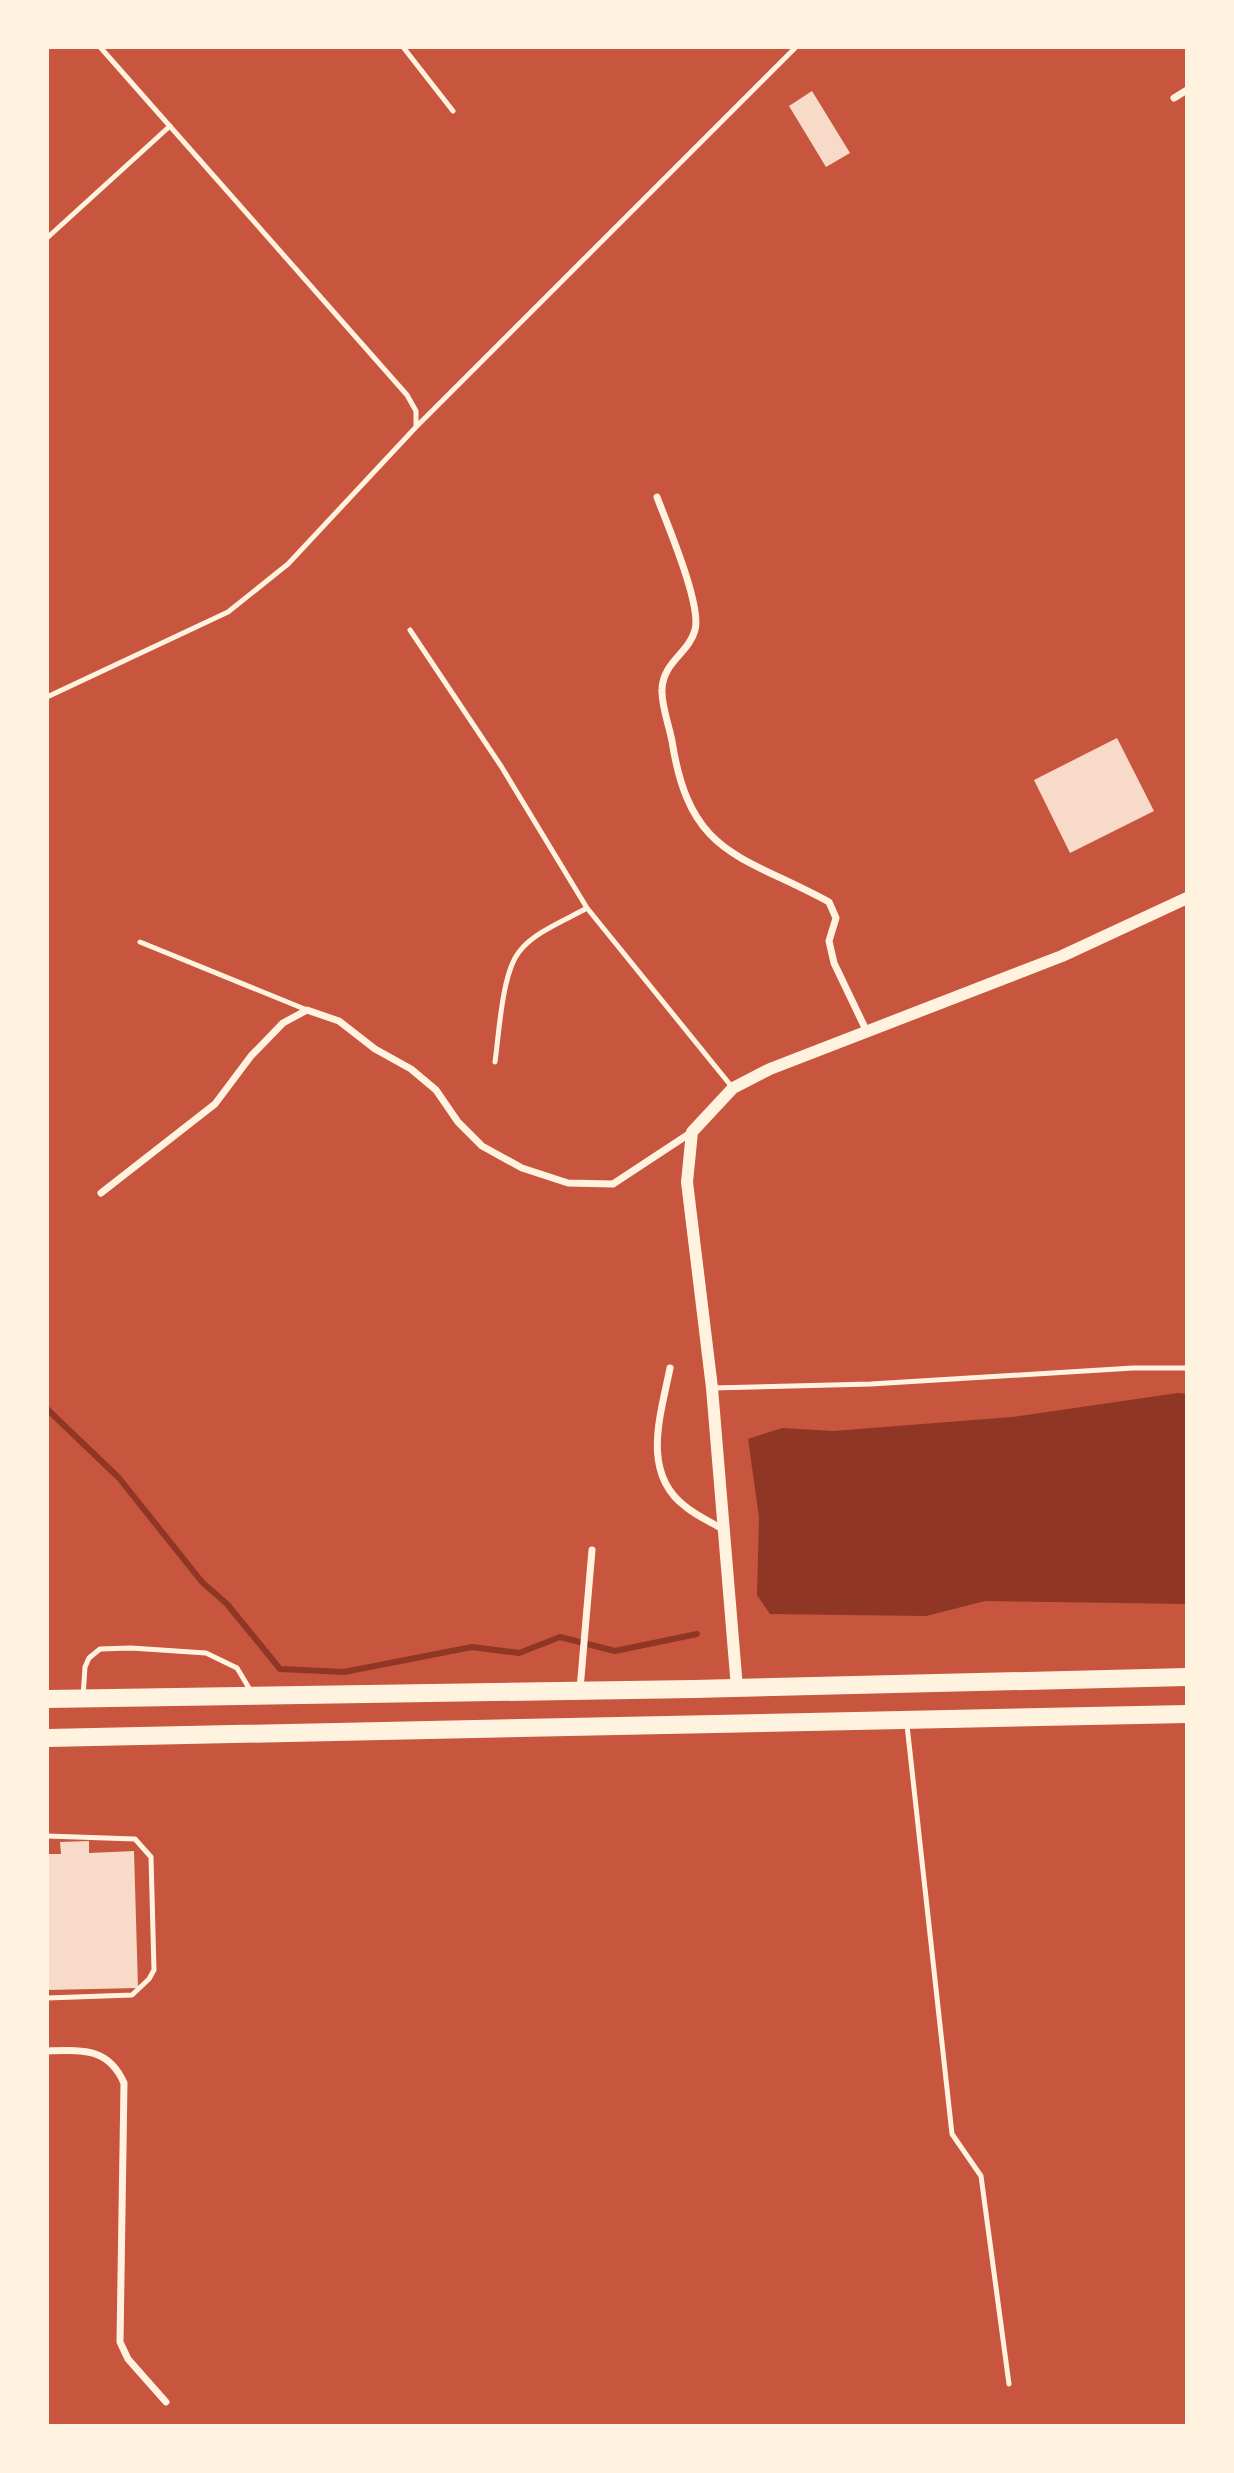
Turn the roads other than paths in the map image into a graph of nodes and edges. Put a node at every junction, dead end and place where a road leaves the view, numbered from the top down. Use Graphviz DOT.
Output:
graph roads {
  1 [pos="100,47"];
  2 [pos="403,47"];
  3 [pos="796,47"];
  4 [pos="1187,90"];
  5 [pos="1174,98"];
  6 [pos="453,111"];
  7 [pos="170,126"];
  8 [pos="47,239"];
  9 [pos="416,427"];
  10 [pos="657,497"];
  11 [pos="410,630"];
  12 [pos="47,697"];
  13 [pos="1187,898"];
  14 [pos="587,908"];
  15 [pos="140,942"];
  16 [pos="307,1010"];
  17 [pos="868,1032"];
  18 [pos="495,1062"];
  19 [pos="733,1088"];
  20 [pos="692,1132"];
  21 [pos="101,1193"];
  22 [pos="670,1368"];
  23 [pos="1187,1368"];
  24 [pos="712,1388"];
  25 [pos="724,1530"];
  26 [pos="592,1550"];
  27 [pos="1187,1677"];
  28 [pos="737,1688"];
  29 [pos="579,1690"];
  30 [pos="253,1696"];
  31 [pos="83,1698"];
  32 [pos="47,1699"];
  33 [pos="1187,1714"];
  34 [pos="907,1721"];
  35 [pos="47,1738"];
  36 [pos="47,1836"];
  37 [pos="47,1998"];
  38 [pos="47,2051"];
  39 [pos="1009,2384"];
  40 [pos="166,2402"];
  1 -- 7 [label="lane"];
  2 -- 6 [label="lane"];
  3 -- 9 [label="lane"];
  4 -- 5 [label="street"];
  7 -- 8 [label="lane"];
  7 -- 9 [label="lane"];
  9 -- 12 [label="lane"];
  10 -- 17 [label="street"];
  11 -- 14 [label="lane"];
  13 -- 17 [label="street"];
  14 -- 18 [label="lane"];
  14 -- 19 [label="lane"];
  15 -- 16 [label="lane"];
  16 -- 20 [label="street"];
  16 -- 21 [label="street"];
  17 -- 19 [label="street"];
  19 -- 20 [label="street"];
  20 -- 24 [label="street"];
  22 -- 25 [label="street"];
  23 -- 24 [label="lane"];
  24 -- 25 [label="street"];
  25 -- 28 [label="street"];
  26 -- 29 [label="street"];
  27 -- 28 [label="main road"];
  28 -- 29 [label="main road"];
  29 -- 30 [label="main road"];
  30 -- 31 [label="main road"];
  30 -- 31 [label="lane"];
  31 -- 32 [label="main road"];
  33 -- 34 [label="main road"];
  34 -- 35 [label="main road"];
  34 -- 39 [label="lane"];
  36 -- 37 [label="lane"];
  38 -- 40 [label="street"];
}
